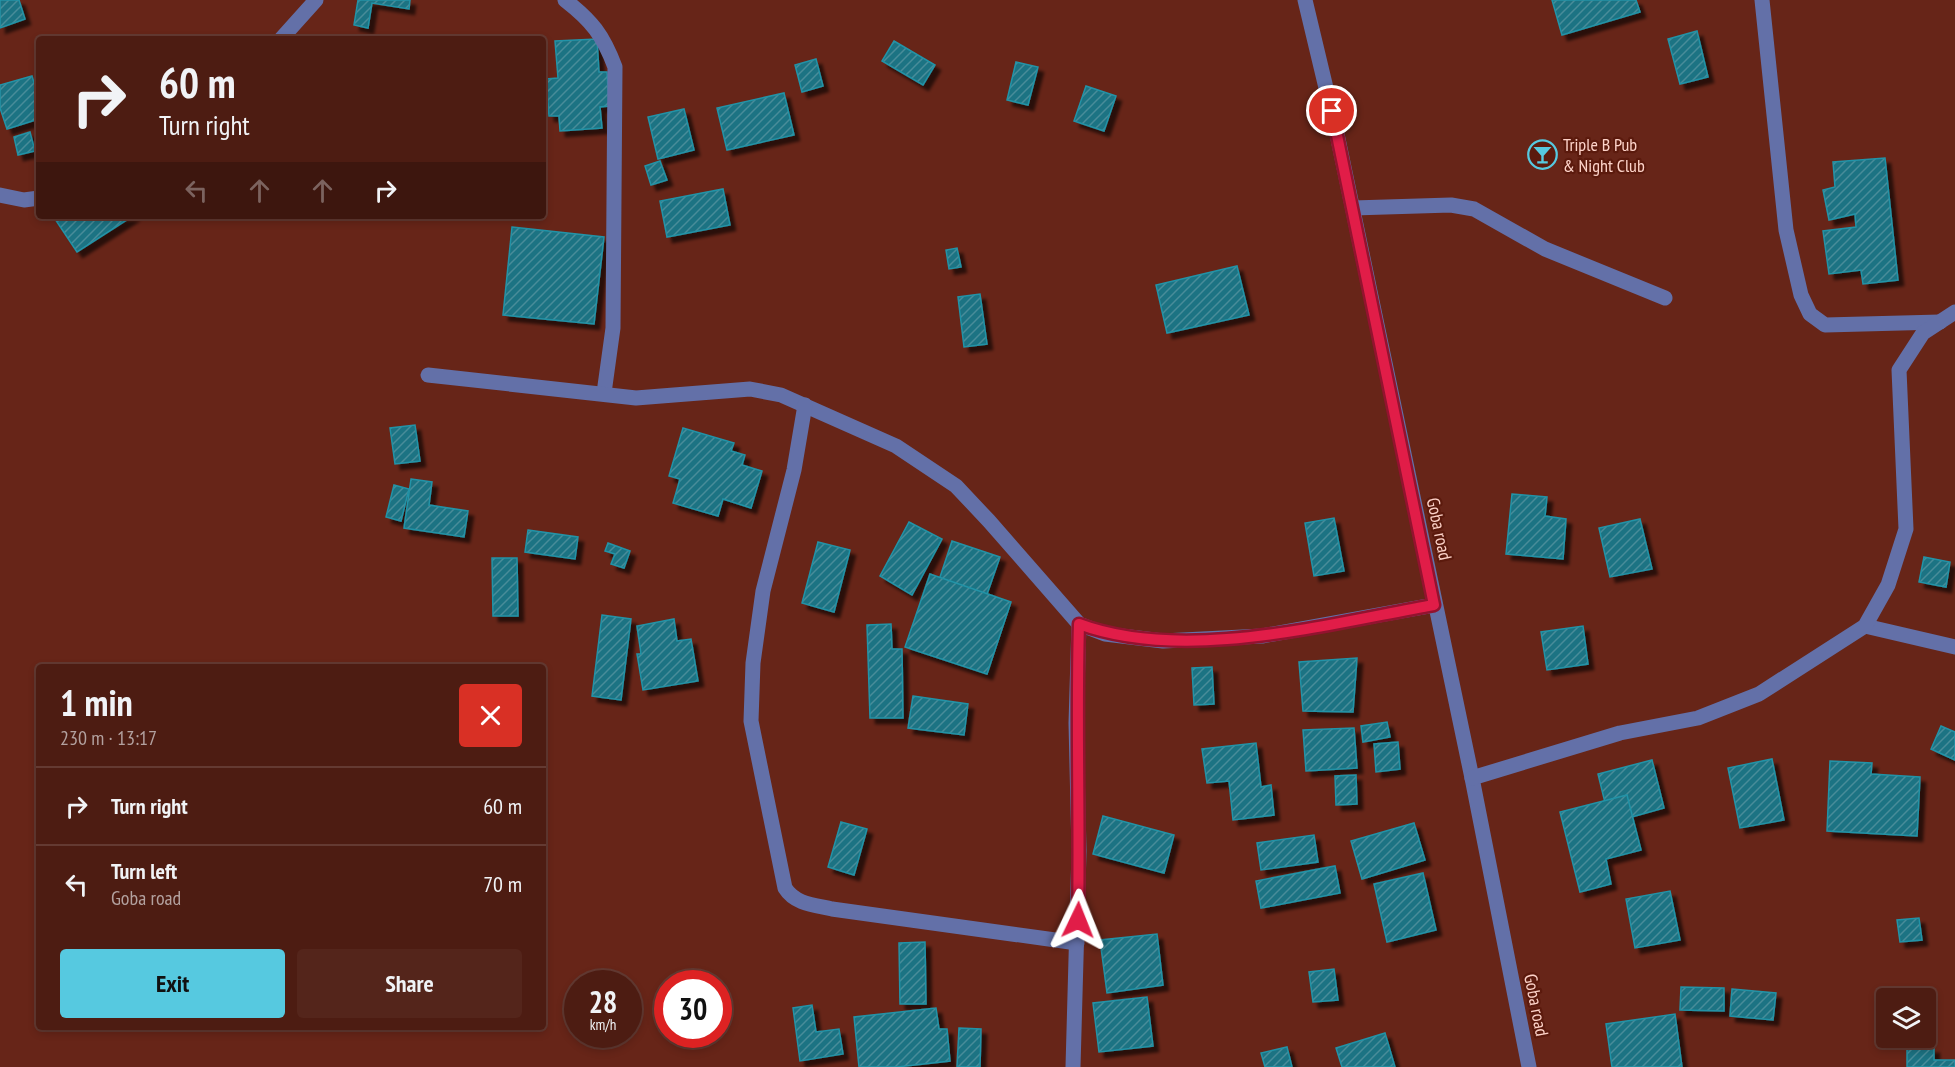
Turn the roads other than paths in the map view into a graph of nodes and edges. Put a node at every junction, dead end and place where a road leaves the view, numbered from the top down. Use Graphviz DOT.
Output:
graph roads {
  1 [pos="316,0"];
  2 [pos="565,0"];
  3 [pos="1305,0"];
  4 [pos="1762,0"];
  5 [pos="284,36"];
  6 [pos="0,195"];
  7 [pos="36,198"];
  8 [pos="1353,208"];
  9 [pos="1665,298"];
  10 [pos="1955,312"];
  11 [pos="1941,322"];
  12 [pos="428,375"];
  13 [pos="604,393"];
  14 [pos="805,405"];
  15 [pos="1434,605"];
  16 [pos="1079,624"];
  17 [pos="1865,626"];
  18 [pos="1955,647"];
  19 [pos="1472,778"];
  20 [pos="1077,943"];
  21 [pos="1073,1067"];
  22 [pos="1529,1067"];
  1 -- 5 [label="street"];
  2 -- 13 [label="street"];
  3 -- 8 [label="street, Goba road"];
  4 -- 11 [label="street"];
  6 -- 7 [label="street"];
  8 -- 9 [label="street"];
  8 -- 15 [label="street, Goba road"];
  10 -- 11 [label="street"];
  11 -- 17 [label="street"];
  12 -- 13 [label="street"];
  13 -- 14 [label="street"];
  14 -- 16 [label="street"];
  14 -- 20 [label="street"];
  15 -- 16 [label="street"];
  15 -- 19 [label="street, Goba road"];
  16 -- 20 [label="street"];
  17 -- 18 [label="street"];
  17 -- 19 [label="street"];
  19 -- 22 [label="street, Goba road"];
  20 -- 21 [label="street"];
}
